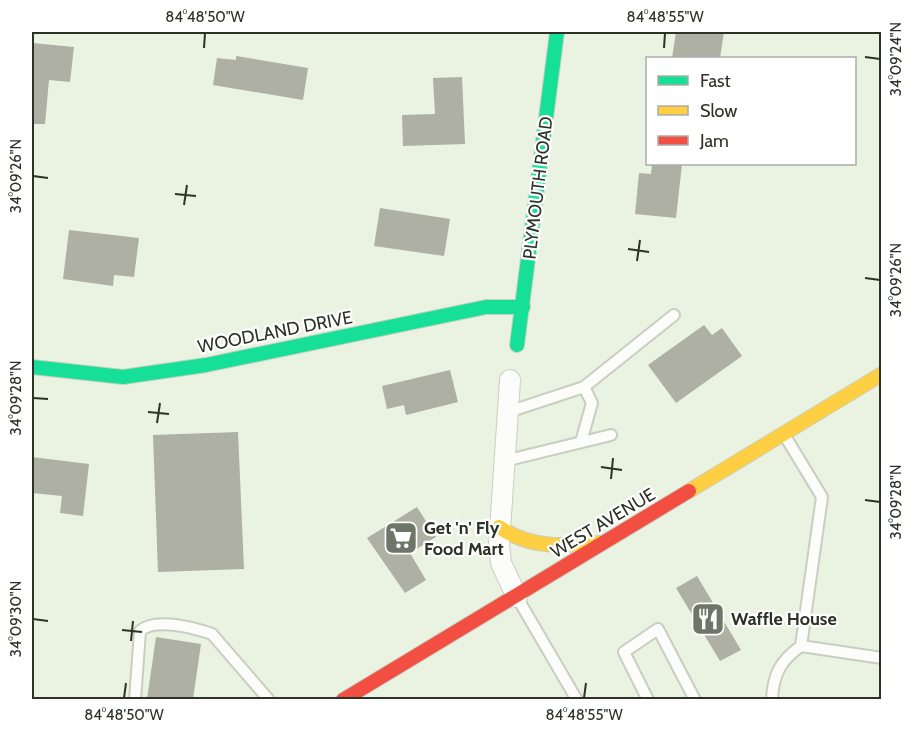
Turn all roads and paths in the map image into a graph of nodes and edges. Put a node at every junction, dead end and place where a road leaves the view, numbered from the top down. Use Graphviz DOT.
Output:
graph roads {
  1 [pos="557,32"];
  2 [pos="524,307"];
  3 [pos="674,315"];
  4 [pos="517,345"];
  5 [pos="32,367"];
  6 [pos="882,374"];
  7 [pos="510,380"];
  8 [pos="584,387"];
  9 [pos="508,412"];
  10 [pos="783,434"];
  11 [pos="611,435"];
  12 [pos="581,442"];
  13 [pos="504,461"];
  14 [pos="499,527"];
  15 [pos="605,542"];
  16 [pos="517,597"];
  17 [pos="801,646"];
  18 [pos="882,658"];
  19 [pos="135,699"];
  20 [pos="269,699"];
  21 [pos="343,699"];
  22 [pos="577,699"];
  23 [pos="648,699"];
  24 [pos="695,699"];
  25 [pos="772,699"];
  1 -- 2 [label="street, PLYMOUTH ROAD"];
  2 -- 4 [label="street, PLYMOUTH ROAD"];
  2 -- 5 [label="street, WOODLAND DRIVE"];
  3 -- 8 [label="lane"];
  6 -- 10 [label="street, WEST AVENUE"];
  7 -- 9 [label="street"];
  8 -- 9 [label="lane"];
  8 -- 12 [label="lane"];
  9 -- 13 [label="street"];
  10 -- 15 [label="street, WEST AVENUE"];
  10 -- 17 [label="lane"];
  11 -- 12 [label="lane"];
  12 -- 13 [label="lane"];
  13 -- 14 [label="street"];
  14 -- 15 [label="street"];
  14 -- 16 [label="street"];
  15 -- 16 [label="street, WEST AVENUE"];
  16 -- 21 [label="street, WEST AVENUE"];
  16 -- 22 [label="lane"];
  17 -- 18 [label="lane"];
  17 -- 25 [label="lane"];
  19 -- 20 [label="lane"];
  23 -- 24 [label="lane"];
}
